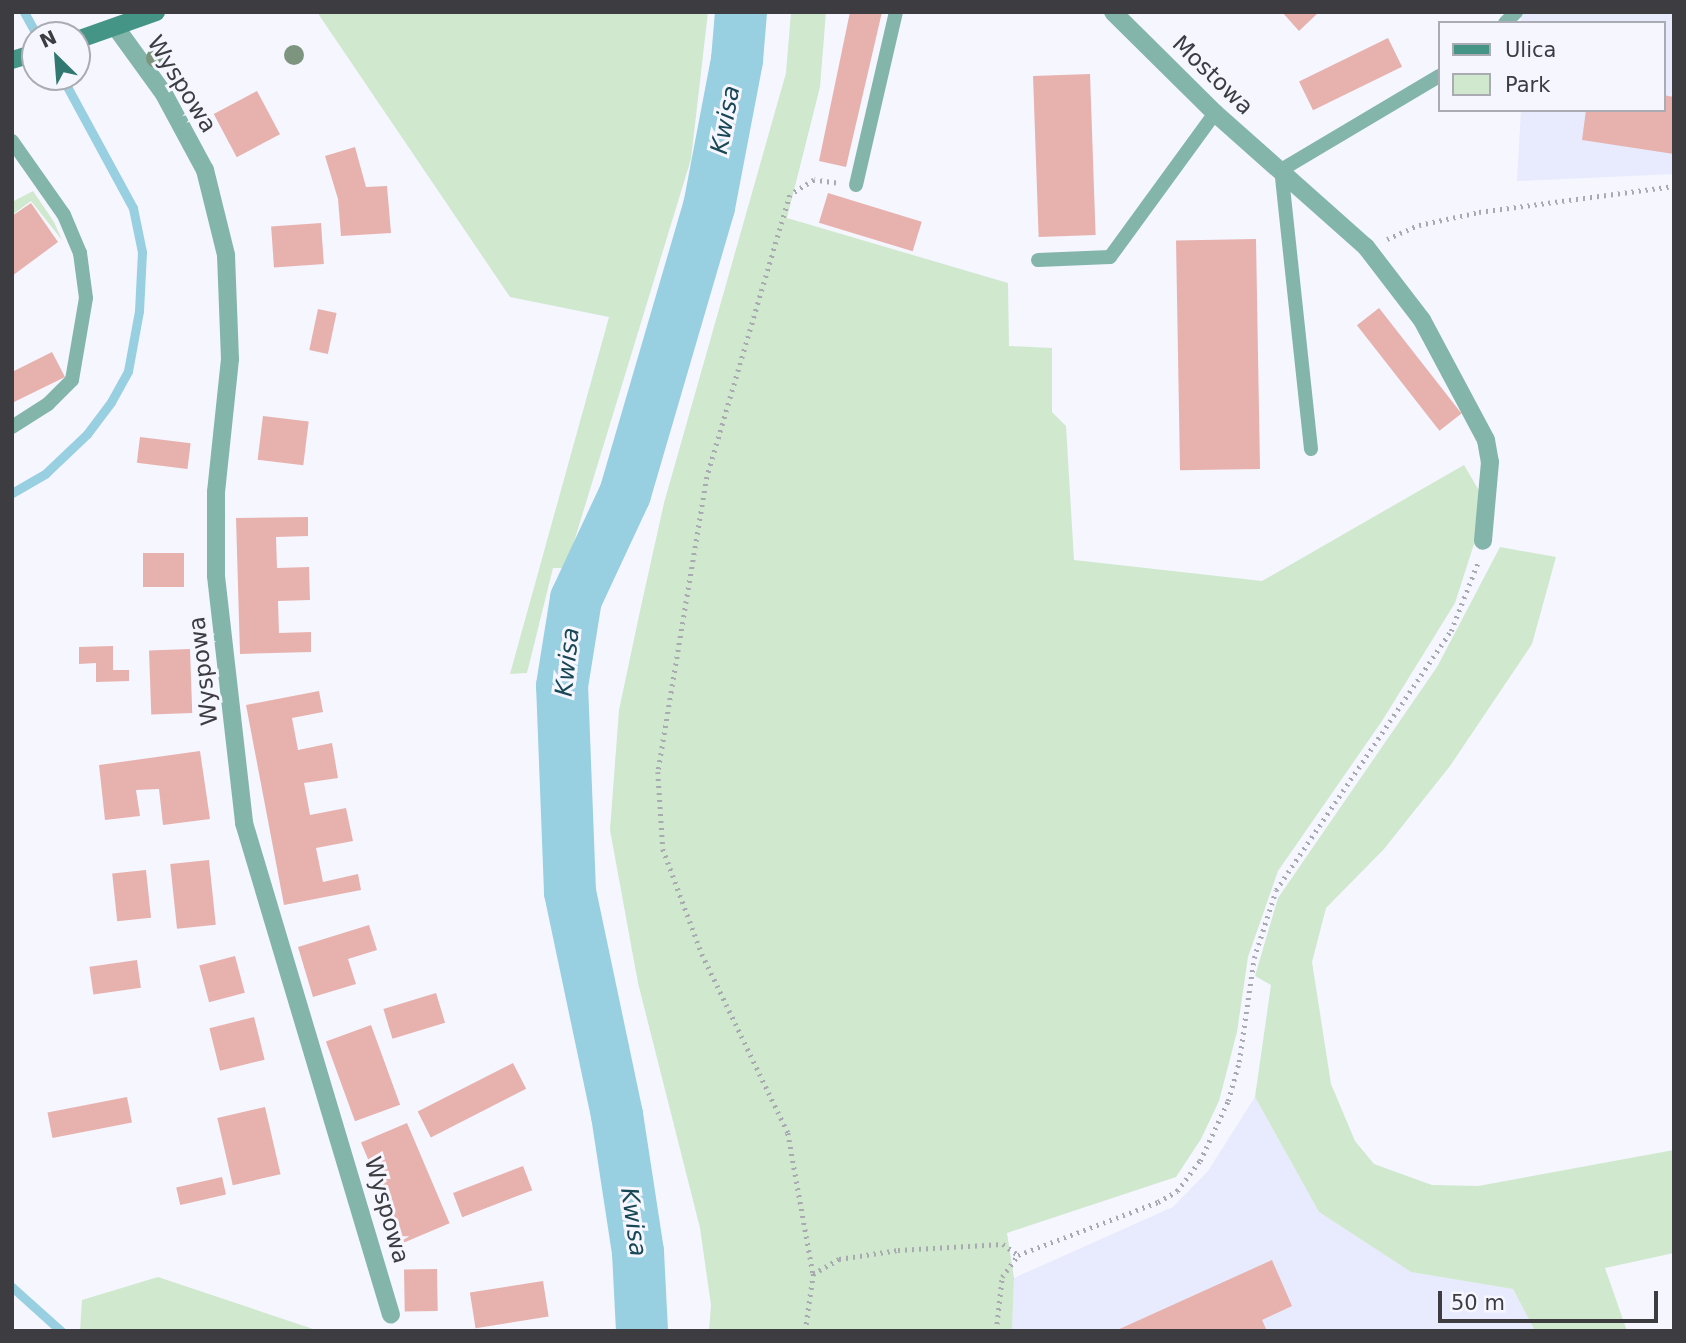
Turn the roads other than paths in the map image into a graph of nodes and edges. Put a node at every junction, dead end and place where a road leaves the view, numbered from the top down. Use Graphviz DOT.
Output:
graph roads {
  1 [pos="156,12"];
  2 [pos="895,12"];
  3 [pos="1113,12"];
  4 [pos="117,29"];
  5 [pos="91,36"];
  6 [pos="1438,77"];
  7 [pos="1215,113"];
  8 [pos="12,141"];
  9 [pos="1281,170"];
  10 [pos="856,185"];
  11 [pos="1038,260"];
  12 [pos="12,427"];
  13 [pos="1311,449"];
  14 [pos="1483,541"];
  15 [pos="391,1315"];
  1 -- 4 [label="street"];
  2 -- 10 [label="lane"];
  3 -- 7 [label="street, Mostowa"];
  4 -- 5 [label="street"];
  4 -- 15 [label="street, Wyspowa"];
  6 -- 9 [label="lane"];
  7 -- 9 [label="street, Mostowa"];
  7 -- 11 [label="lane"];
  8 -- 12 [label="lane"];
  9 -- 13 [label="lane"];
  9 -- 14 [label="street, Mostowa"];
}
